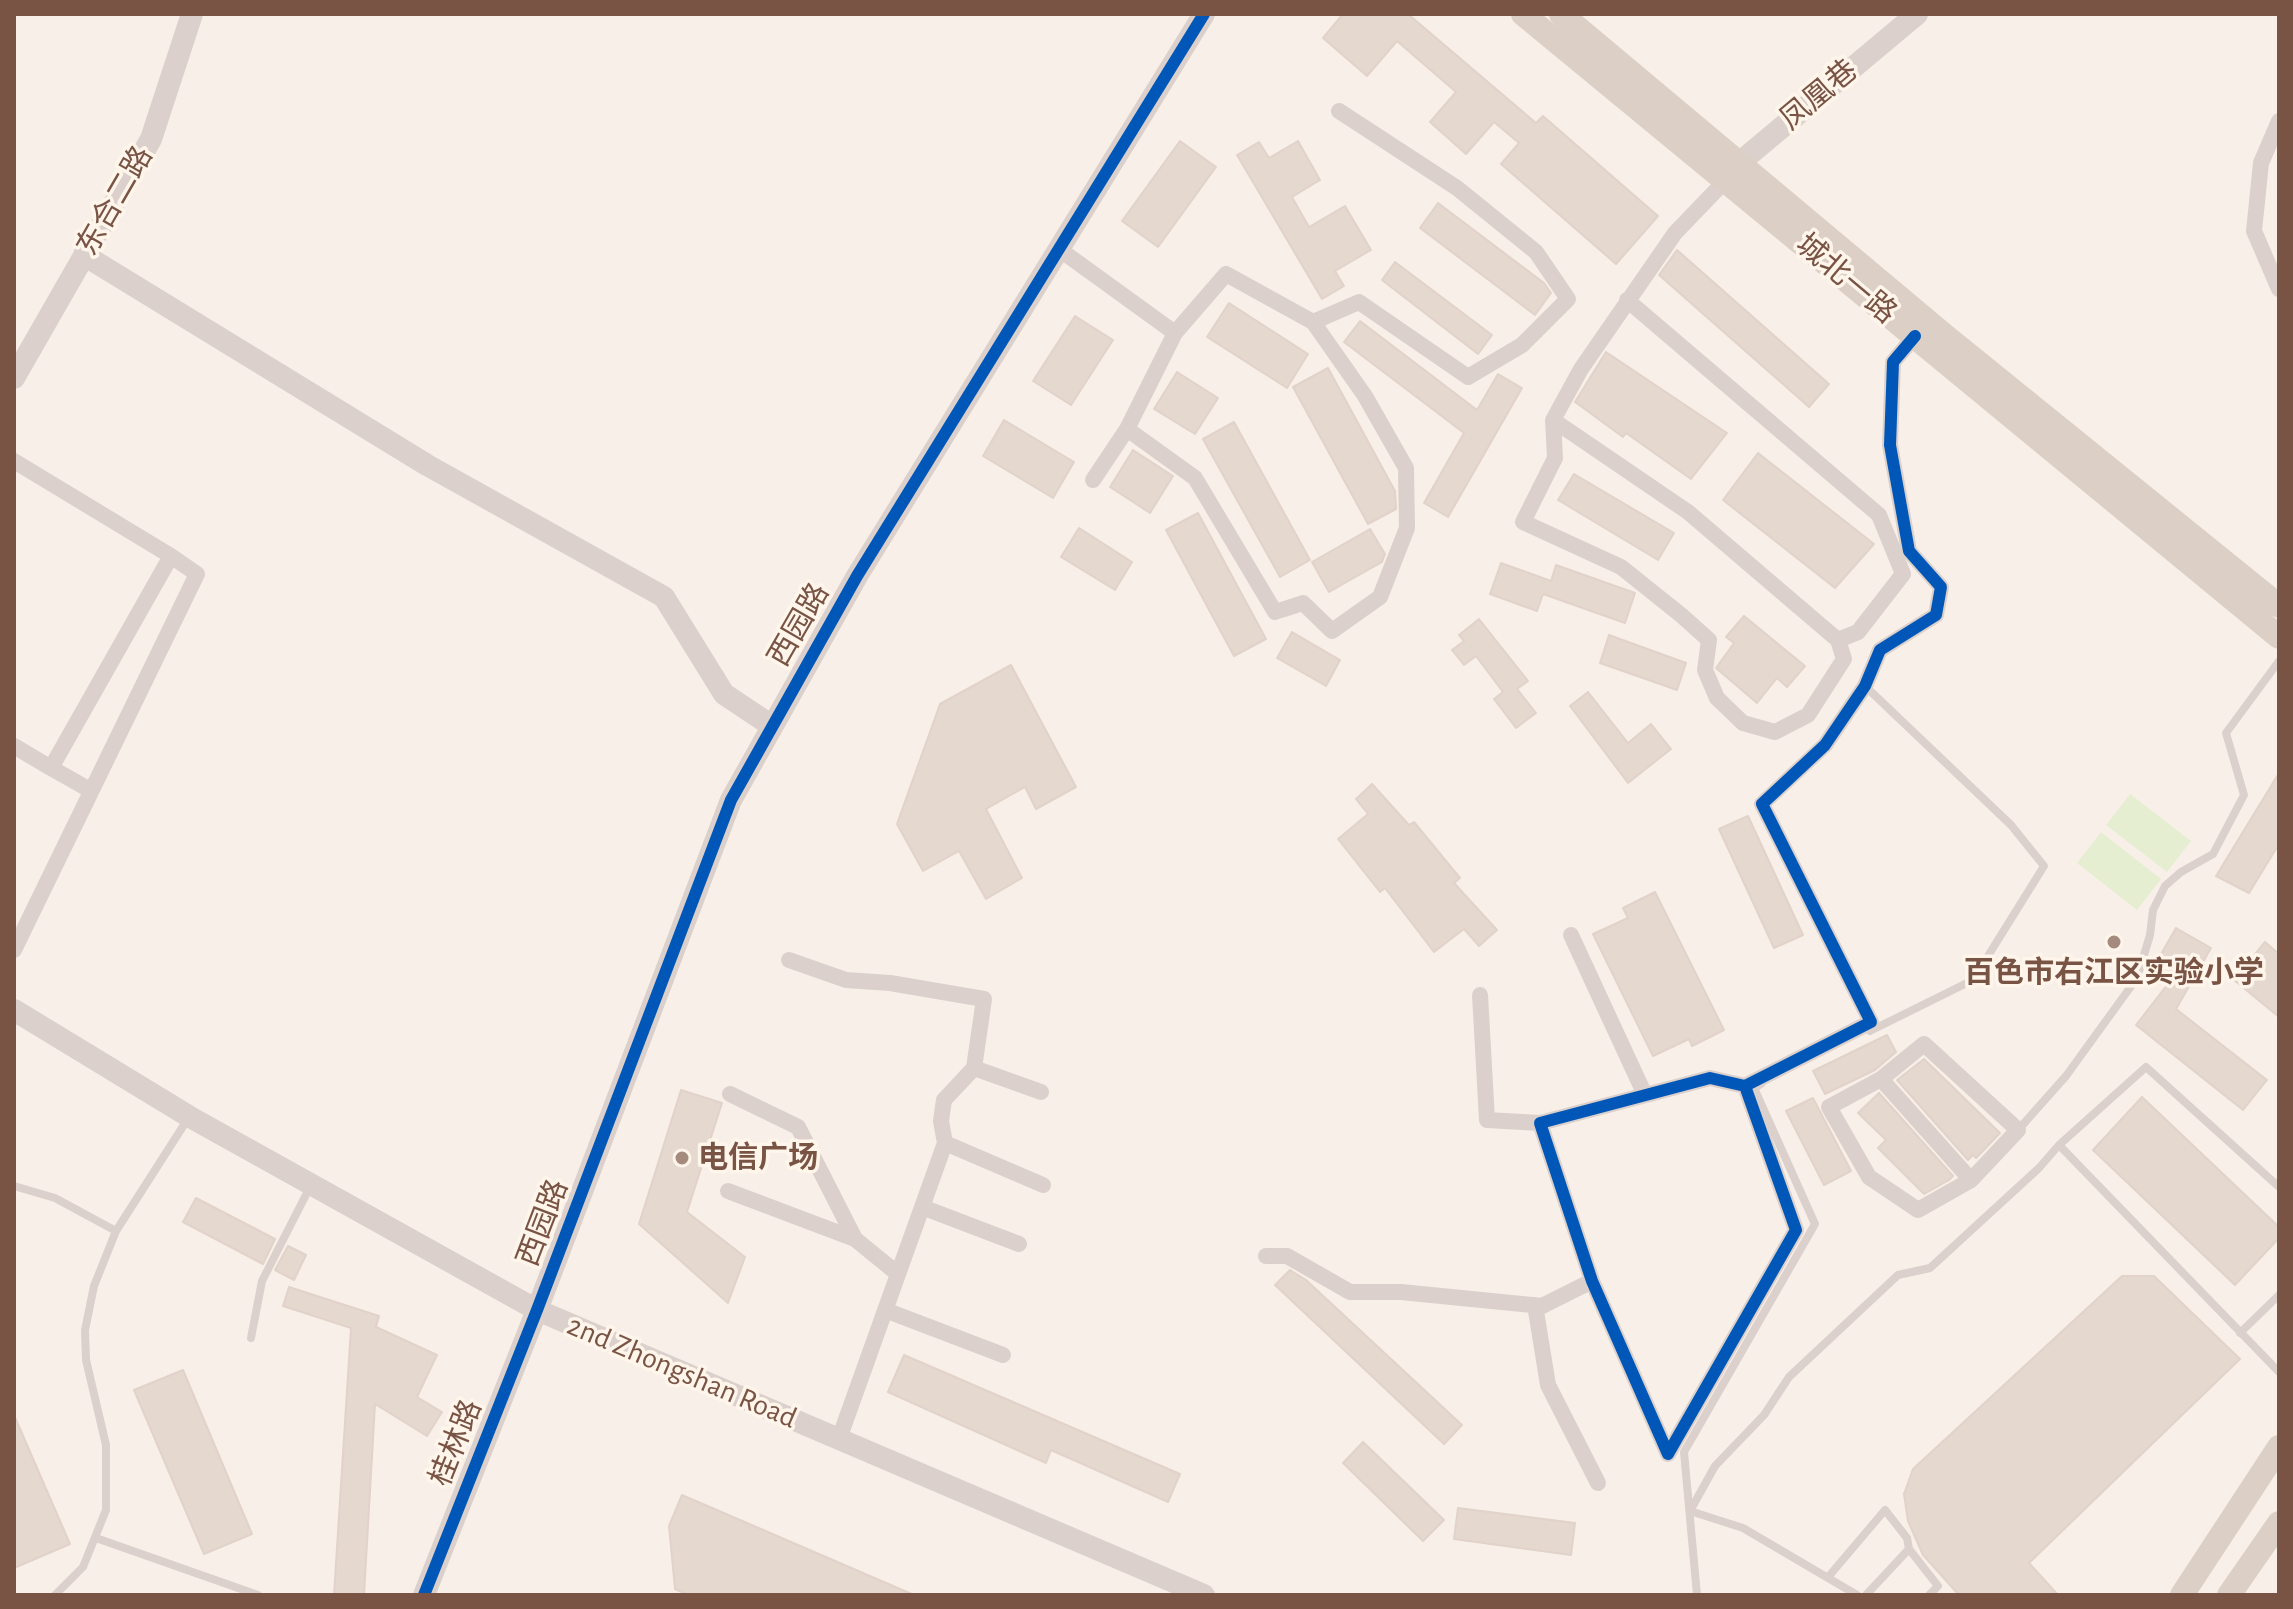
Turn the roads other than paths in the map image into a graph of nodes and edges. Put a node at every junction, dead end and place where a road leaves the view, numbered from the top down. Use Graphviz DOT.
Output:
graph roads {
  1 [pos="192,14"];
  2 [pos="1204,14"];
  3 [pos="1523,14"];
  4 [pos="1561,14"];
  5 [pos="1917,14"];
  6 [pos="1339,111"];
  7 [pos="2279,121"];
  8 [pos="1732,172"];
  9 [pos="1059,249"];
  10 [pos="84,255"];
  11 [pos="2279,289"];
  12 [pos="1627,300"];
  13 [pos="1313,322"];
  14 [pos="1175,333"];
  15 [pos="1915,336"];
  16 [pos="14,378"];
  17 [pos="1553,420"];
  18 [pos="1127,429"];
  19 [pos="14,461"];
  20 [pos="1093,480"];
  21 [pos="171,556"];
  22 [pos="2279,606"];
  23 [pos="2279,637"];
  24 [pos="1839,641"];
  25 [pos="2279,661"];
  26 [pos="1865,686"];
  27 [pos="772,726"];
  28 [pos="14,746"];
  29 [pos="51,768"];
  30 [pos="90,790"];
  31 [pos="1571,935"];
  32 [pos="14,950"];
  33 [pos="789,960"];
  34 [pos="1480,995"];
  35 [pos="14,1010"];
  36 [pos="974,1068"];
  37 [pos="1881,1079"];
  38 [pos="1745,1086"];
  39 [pos="1041,1092"];
  40 [pos="730,1094"];
  41 [pos="1645,1095"];
  42 [pos="190,1117"];
  43 [pos="1540,1123"];
  44 [pos="2018,1130"];
  45 [pos="945,1143"];
  46 [pos="2059,1145"];
  47 [pos="1971,1180"];
  48 [pos="312,1184"];
  49 [pos="1043,1185"];
  50 [pos="14,1186"];
  51 [pos="2279,1187"];
  52 [pos="728,1191"];
  53 [pos="922,1207"];
  54 [pos="116,1231"];
  55 [pos="855,1239"];
  56 [pos="1019,1244"];
  57 [pos="1266,1256"];
  58 [pos="898,1274"];
  59 [pos="1592,1281"];
  60 [pos="2279,1295"];
  61 [pos="1535,1305"];
  62 [pos="537,1310"];
  63 [pos="885,1310"];
  64 [pos="2240,1333"];
  65 [pos="251,1338"];
  66 [pos="1003,1355"];
  67 [pos="2279,1372"];
  68 [pos="839,1439"];
  69 [pos="2279,1447"];
  70 [pos="1598,1483"];
  71 [pos="1690,1511"];
  72 [pos="2279,1523"];
  73 [pos="96,1538"];
  74 [pos="1909,1549"];
  75 [pos="1829,1576"];
  76 [pos="55,1595"];
  77 [pos="258,1595"];
  78 [pos="424,1595"];
  79 [pos="1204,1595"];
  80 [pos="1697,1595"];
  81 [pos="1857,1595"];
  82 [pos="1866,1595"];
  83 [pos="1929,1595"];
  84 [pos="2182,1595"];
  85 [pos="2229,1595"];
  1 -- 10 [label="street, 东合二路"];
  2 -- 9 [label="street, 西园路"];
  3 -- 8 [label="main road, 城北一路"];
  4 -- 8 [label="main road, 城北一路"];
  5 -- 8 [label="street, 凤凰巷"];
  6 -- 13 [label="street"];
  7 -- 11 [label="street"];
  8 -- 12 [label="street"];
  8 -- 15 [label="main road, 城北一路"];
  8 -- 22 [label="main road, 城北一路"];
  9 -- 14 [label="street"];
  9 -- 27 [label="street, 西园路"];
  10 -- 16 [label="street, 东合二路"];
  10 -- 27 [label="street"];
  12 -- 17 [label="street"];
  12 -- 24 [label="street"];
  13 -- 14 [label="street"];
  13 -- 18 [label="street"];
  14 -- 18 [label="street"];
  15 -- 23 [label="main road, 城北一路"];
  15 -- 26 [label="street"];
  17 -- 24 [label="street"];
  17 -- 24 [label="street"];
  18 -- 20 [label="street"];
  19 -- 21 [label="street"];
  21 -- 29 [label="street"];
  21 -- 30 [label="street"];
  25 -- 44 [label="lane"];
  26 -- 38 [label="street"];
  26 -- 71 [label="lane"];
  27 -- 62 [label="street, 西园路"];
  28 -- 29 [label="street"];
  29 -- 30 [label="street"];
  30 -- 32 [label="street"];
  31 -- 41 [label="street"];
  33 -- 36 [label="street"];
  34 -- 43 [label="street"];
  35 -- 42 [label="street, 2nd Zhongshan Road"];
  36 -- 39 [label="street"];
  36 -- 45 [label="street"];
  37 -- 44 [label="street"];
  37 -- 47 [label="street"];
  37 -- 47 [label="street"];
  38 -- 41 [label="street"];
  38 -- 59 [label="street"];
  40 -- 55 [label="street"];
  41 -- 43 [label="street"];
  42 -- 48 [label="street, 2nd Zhongshan Road"];
  42 -- 54 [label="lane"];
  43 -- 59 [label="street"];
  44 -- 47 [label="street"];
  45 -- 49 [label="street"];
  45 -- 53 [label="street"];
  46 -- 51 [label="lane"];
  46 -- 64 [label="lane"];
  46 -- 71 [label="lane"];
  48 -- 62 [label="street, 2nd Zhongshan Road"];
  48 -- 65 [label="lane"];
  50 -- 54 [label="lane"];
  52 -- 55 [label="street"];
  53 -- 56 [label="street"];
  53 -- 58 [label="street"];
  54 -- 73 [label="lane"];
  55 -- 58 [label="street"];
  57 -- 61 [label="street"];
  58 -- 63 [label="street"];
  59 -- 61 [label="street"];
  60 -- 64 [label="lane"];
  61 -- 70 [label="street"];
  62 -- 68 [label="street, 2nd Zhongshan Road"];
  62 -- 78 [label="street, 桂林路"];
  63 -- 66 [label="street"];
  63 -- 68 [label="street"];
  64 -- 67 [label="lane"];
  68 -- 79 [label="street, 2nd Zhongshan Road"];
  69 -- 84 [label="main road"];
  71 -- 75 [label="lane"];
  71 -- 80 [label="lane"];
  72 -- 85 [label="main road"];
  73 -- 76 [label="lane"];
  73 -- 77 [label="lane"];
  74 -- 75 [label="lane"];
  74 -- 82 [label="lane"];
  74 -- 83 [label="lane"];
  75 -- 81 [label="lane"];
}
